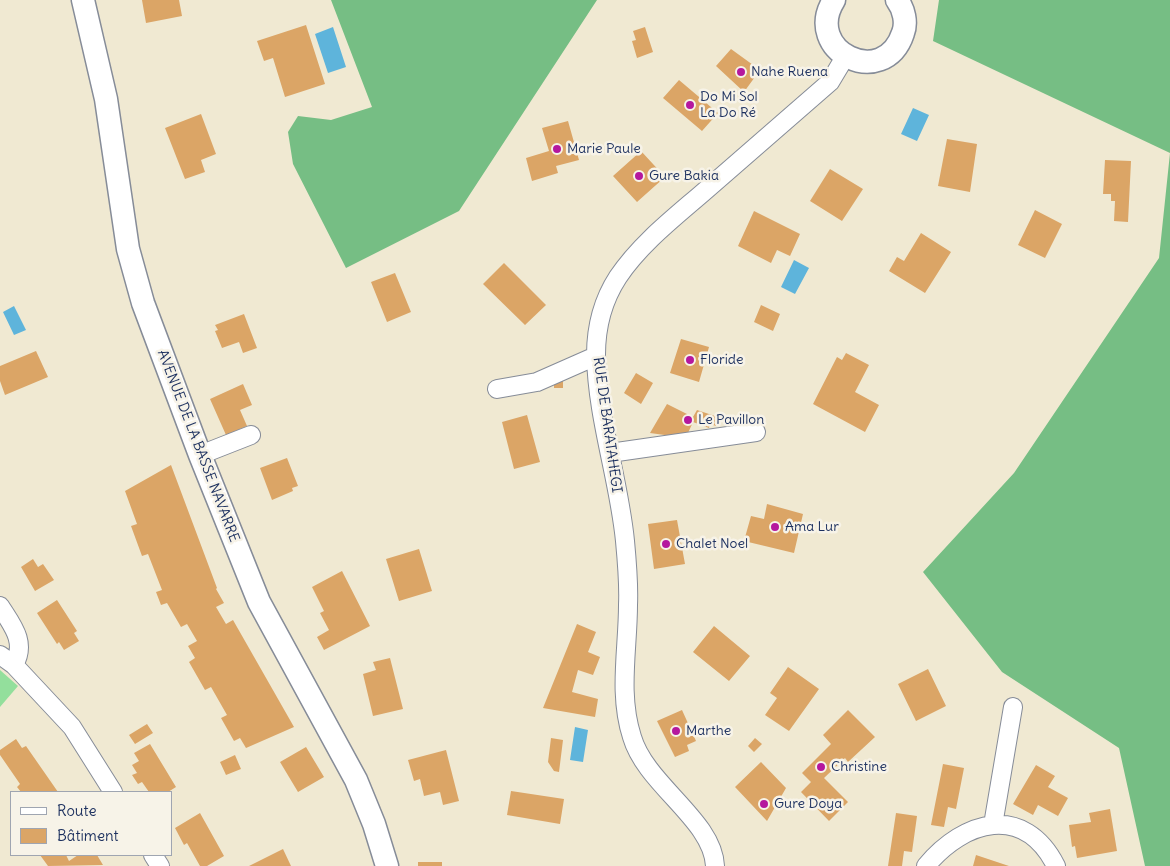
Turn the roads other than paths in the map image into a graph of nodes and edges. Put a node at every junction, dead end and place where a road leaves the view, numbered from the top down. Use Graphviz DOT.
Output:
graph roads {
  1 [pos="83,0"];
  2 [pos="897,0"];
  3 [pos="825,3"];
  4 [pos="845,57"];
  5 [pos="596,356"];
  6 [pos="497,389"];
  7 [pos="756,432"];
  8 [pos="251,435"];
  9 [pos="610,453"];
  10 [pos="200,455"];
  11 [pos="0,606"];
  12 [pos="7,660"];
  13 [pos="1013,707"];
  14 [pos="113,791"];
  15 [pos="993,825"];
  16 [pos="387,866"];
  17 [pos="715,866"];
  18 [pos="926,866"];
  19 [pos="1056,866"];
  1 -- 10 [label="street, AVENUE DE LA BASSE NAVARRE"];
  2 -- 4 [label="street"];
  3 -- 4 [label="street"];
  4 -- 5 [label="street, RUE DE BARATAHEGI"];
  5 -- 6 [label="street"];
  5 -- 9 [label="street, RUE DE BARATAHEGI"];
  7 -- 9 [label="street"];
  8 -- 10 [label="street"];
  9 -- 17 [label="street, RUE DE BARATAHEGI"];
  10 -- 16 [label="street, AVENUE DE LA BASSE NAVARRE"];
  11 -- 12 [label="street"];
  12 -- 14 [label="street"];
  13 -- 15 [label="street"];
  15 -- 18 [label="street"];
  15 -- 19 [label="street"];
}
